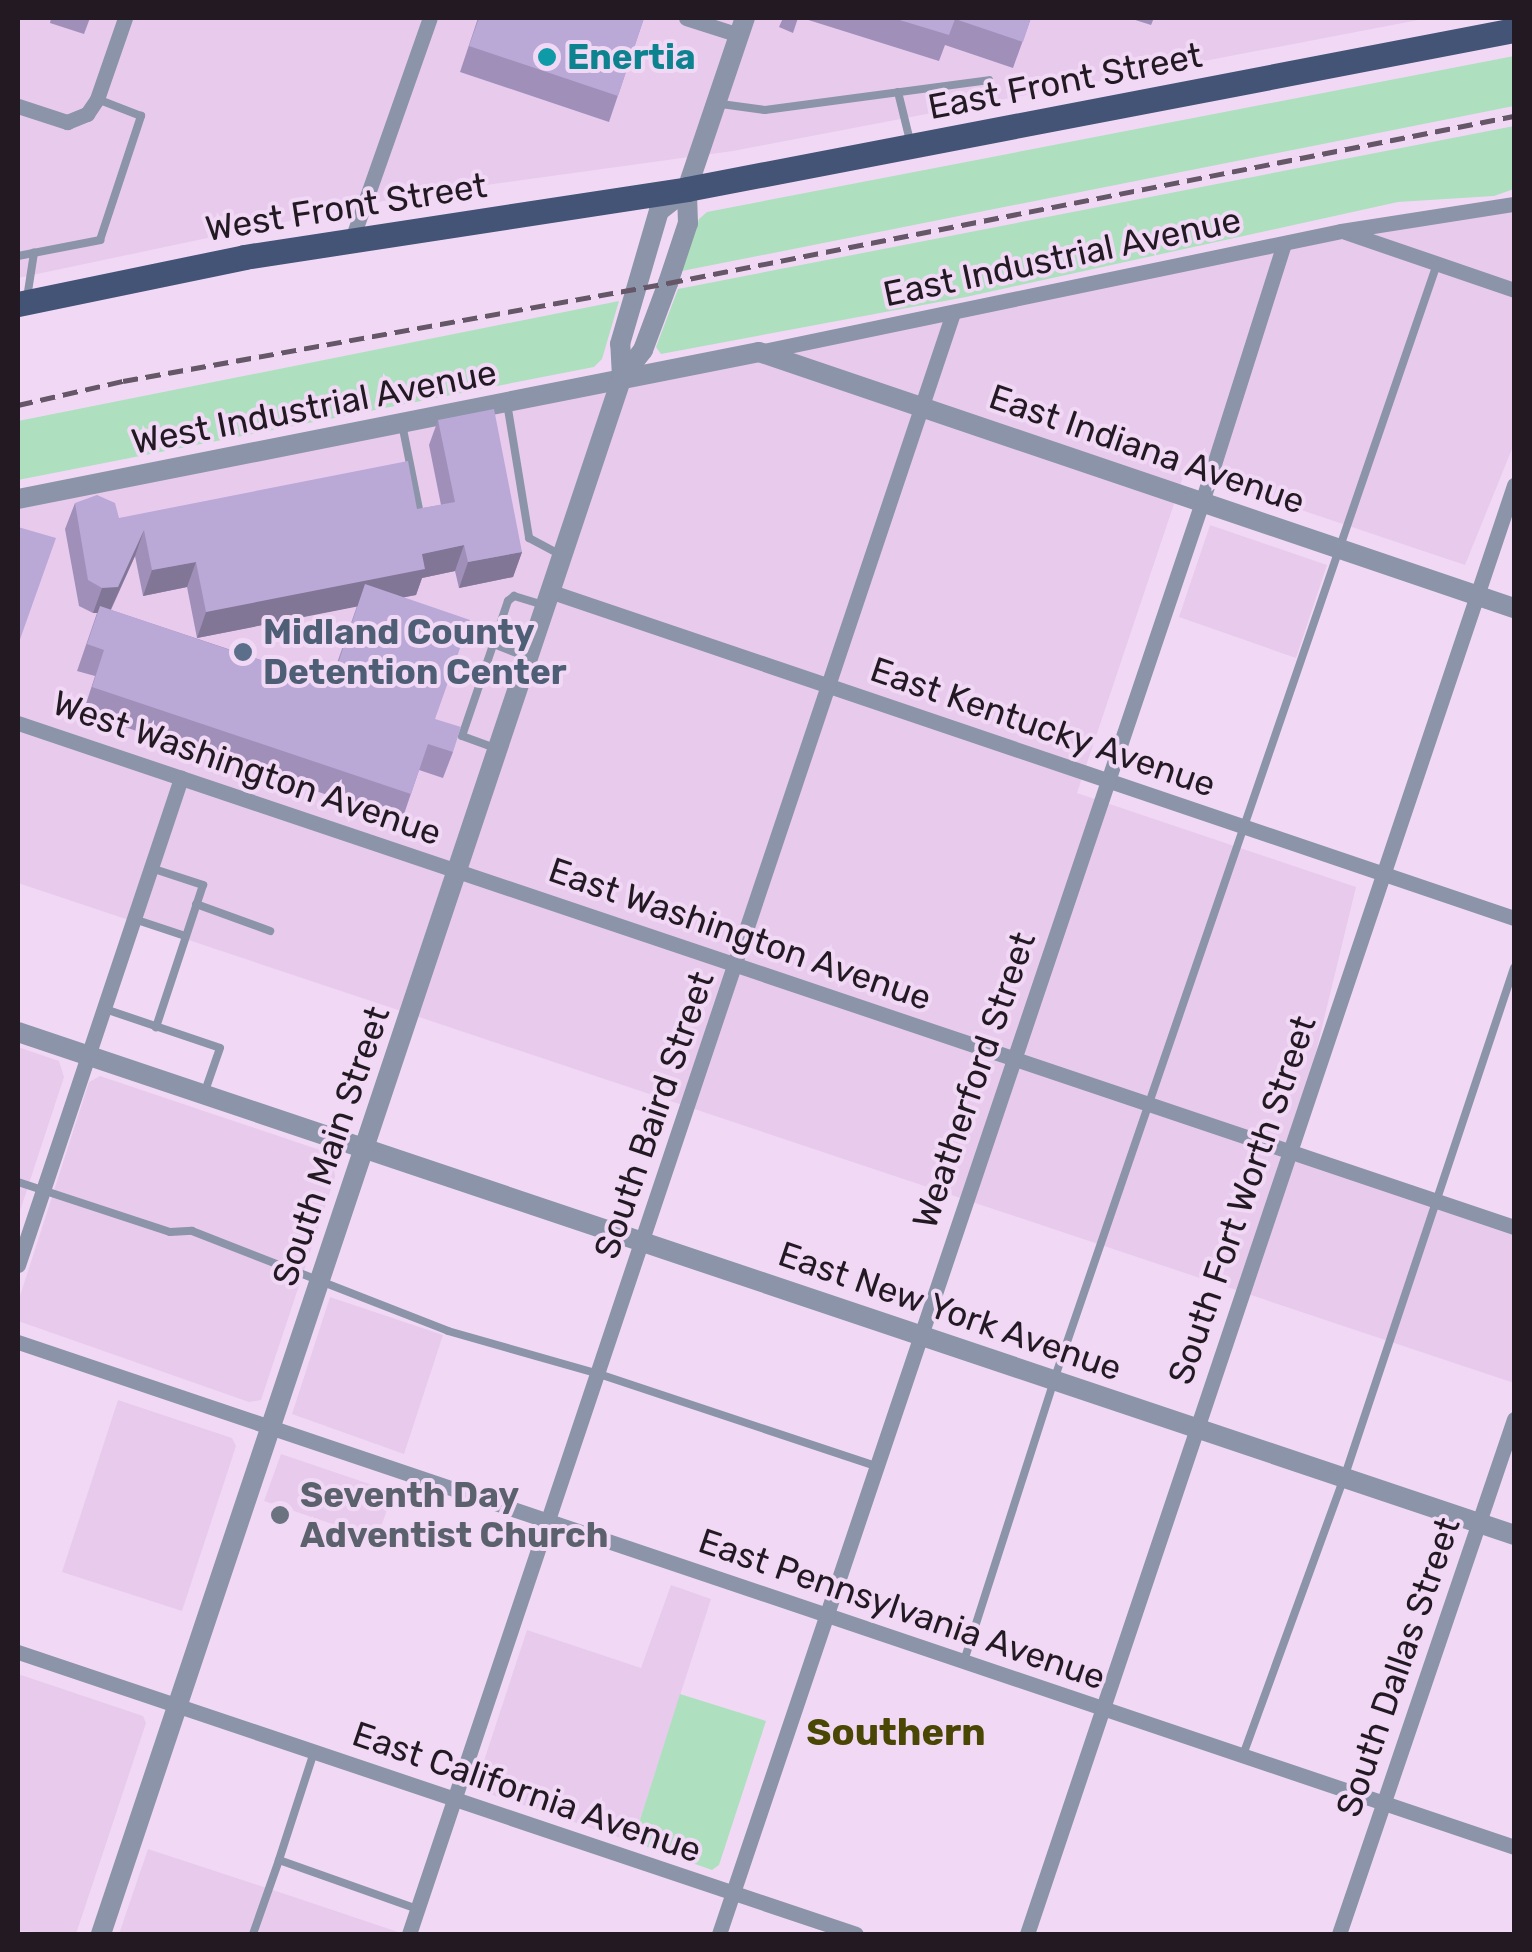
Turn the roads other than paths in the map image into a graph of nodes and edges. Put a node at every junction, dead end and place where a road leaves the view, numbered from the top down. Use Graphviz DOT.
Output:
graph roads {
  1 [pos="124,18"];
  2 [pos="430,18"];
  3 [pos="686,18"];
  4 [pos="742,26"];
  5 [pos="1514,30"];
  6 [pos="990,80"];
  7 [pos="898,92"];
  8 [pos="97,99"];
  9 [pos="716,103"];
  10 [pos="18,106"];
  11 [pos="910,146"];
  12 [pos="687,189"];
  13 [pos="1514,204"];
  14 [pos="1341,231"];
  15 [pos="352,239"];
  16 [pos="1284,244"];
  17 [pos="34,253"];
  18 [pos="18,256"];
  19 [pos="1437,264"];
  20 [pos="1514,290"];
  21 [pos="22,303"];
  22 [pos="953,313"];
  23 [pos="760,352"];
  24 [pos="622,377"];
  25 [pos="507,402"];
  26 [pos="924,408"];
  27 [pos="402,424"];
  28 [pos="1514,485"];
  29 [pos="18,500"];
  30 [pos="1202,502"];
  31 [pos="422,523"];
  32 [pos="1341,549"];
  33 [pos="563,556"];
  34 [pos="1477,595"];
  35 [pos="549,599"];
  36 [pos="1514,608"];
  37 [pos="444,625"];
  38 [pos="493,644"];
  39 [pos="530,658"];
  40 [pos="830,687"];
  41 [pos="18,723"];
  42 [pos="499,750"];
  43 [pos="181,778"];
  44 [pos="1107,780"];
  45 [pos="1243,826"];
  46 [pos="152,868"];
  47 [pos="458,871"];
  48 [pos="1384,874"];
  49 [pos="196,904"];
  50 [pos="1514,918"];
  51 [pos="134,920"];
  52 [pos="270,931"];
  53 [pos="185,936"];
  54 [pos="737,964"];
  55 [pos="1514,968"];
  56 [pos="104,1009"];
  57 [pos="156,1027"];
  58 [pos="18,1032"];
  59 [pos="88,1055"];
  60 [pos="1014,1057"];
  61 [pos="204,1094"];
  62 [pos="1151,1104"];
  63 [pos="365,1148"];
  64 [pos="1290,1152"];
  65 [pos="18,1182"];
  66 [pos="43,1188"];
  67 [pos="1437,1201"];
  68 [pos="1514,1228"];
  69 [pos="644,1242"];
  70 [pos="18,1265"];
  71 [pos="320,1281"];
  72 [pos="920,1336"];
  73 [pos="18,1342"];
  74 [pos="599,1374"];
  75 [pos="1054,1380"];
  76 [pos="1514,1419"];
  77 [pos="1197,1428"];
  78 [pos="270,1429"];
  79 [pos="876,1466"];
  80 [pos="1344,1478"];
  81 [pos="549,1522"];
  82 [pos="1479,1524"];
  83 [pos="1514,1535"];
  84 [pos="826,1615"];
  85 [pos="18,1652"];
  86 [pos="964,1662"];
  87 [pos="178,1706"];
  88 [pos="1103,1708"];
  89 [pos="314,1752"];
  90 [pos="1244,1755"];
  91 [pos="454,1799"];
  92 [pos="1384,1803"];
  93 [pos="1514,1847"];
  94 [pos="279,1860"];
  95 [pos="733,1893"];
  96 [pos="417,1909"];
  97 [pos="100,1934"];
  98 [pos="254,1934"];
  99 [pos="409,1934"];
  100 [pos="719,1934"];
  101 [pos="856,1934"];
  102 [pos="1027,1934"];
  103 [pos="1339,1934"];
  1 -- 8 [label="street"];
  2 -- 15 [label="street"];
  3 -- 4 [label="street"];
  4 -- 9 [label="street, South Main Street"];
  5 -- 11 [label="main road, East Front Street"];
  6 -- 7 [label="lane"];
  7 -- 9 [label="lane"];
  7 -- 11 [label="lane"];
  8 -- 10 [label="street"];
  8 -- 17 [label="lane"];
  9 -- 12 [label="street, South Main Street"];
  11 -- 12 [label="main road, East Front Street"];
  12 -- 15 [label="main road, West Front Street"];
  12 -- 24 [label="street, South Main Street"];
  12 -- 24 [label="street, South Main Street"];
  13 -- 14 [label="street, East Industrial Avenue"];
  14 -- 16 [label="street, East Industrial Avenue"];
  14 -- 19 [label="street"];
  15 -- 21 [label="main road, West Front Street"];
  16 -- 22 [label="street, East Industrial Avenue"];
  16 -- 30 [label="street, Weatherford Street"];
  17 -- 18 [label="lane"];
  17 -- 21 [label="lane"];
  19 -- 20 [label="street"];
  19 -- 32 [label="lane"];
  22 -- 23 [label="street, East Industrial Avenue"];
  22 -- 26 [label="street, South Baird Street"];
  23 -- 24 [label="street, East Industrial Avenue"];
  23 -- 26 [label="street, East Indiana Avenue"];
  24 -- 25 [label="street, West Industrial Avenue"];
  24 -- 33 [label="street, South Main Street"];
  25 -- 27 [label="street, West Industrial Avenue"];
  25 -- 33 [label="lane"];
  26 -- 30 [label="street, East Indiana Avenue"];
  26 -- 40 [label="street, South Baird Street"];
  27 -- 29 [label="street, West Industrial Avenue"];
  27 -- 31 [label="lane"];
  28 -- 34 [label="street, South Fort Worth Street"];
  30 -- 32 [label="street, East Indiana Avenue"];
  30 -- 44 [label="street, Weatherford Street"];
  32 -- 34 [label="street, East Indiana Avenue"];
  32 -- 45 [label="lane"];
  33 -- 35 [label="street, South Main Street"];
  34 -- 36 [label="street, East Indiana Avenue"];
  34 -- 48 [label="street, South Fort Worth Street"];
  35 -- 38 [label="lane"];
  35 -- 39 [label="street, South Main Street"];
  35 -- 40 [label="street, East Kentucky Avenue"];
  37 -- 38 [label="lane"];
  38 -- 39 [label="lane"];
  38 -- 42 [label="lane"];
  39 -- 42 [label="street, South Main Street"];
  40 -- 44 [label="street, East Kentucky Avenue"];
  40 -- 54 [label="street, South Baird Street"];
  41 -- 43 [label="street, West Washington Avenue"];
  42 -- 47 [label="street, South Main Street"];
  43 -- 46 [label="street"];
  43 -- 47 [label="street, West Washington Avenue"];
  44 -- 45 [label="street, East Kentucky Avenue"];
  44 -- 60 [label="street, Weatherford Street"];
  45 -- 48 [label="street, East Kentucky Avenue"];
  45 -- 62 [label="lane"];
  46 -- 49 [label="lane"];
  46 -- 51 [label="street"];
  47 -- 54 [label="street, East Washington Avenue"];
  47 -- 63 [label="street, South Main Street"];
  48 -- 50 [label="street, East Kentucky Avenue"];
  48 -- 64 [label="street, South Fort Worth Street"];
  49 -- 52 [label="lane"];
  49 -- 53 [label="lane"];
  51 -- 53 [label="lane"];
  51 -- 56 [label="street"];
  53 -- 57 [label="lane"];
  54 -- 60 [label="street, East Washington Avenue"];
  54 -- 69 [label="street, South Baird Street"];
  55 -- 67 [label="lane"];
  56 -- 57 [label="lane"];
  56 -- 59 [label="street"];
  57 -- 61 [label="lane"];
  58 -- 59 [label="street, East New York Avenue"];
  59 -- 61 [label="street, East New York Avenue"];
  59 -- 66 [label="street"];
  60 -- 62 [label="street, East Washington Avenue"];
  60 -- 72 [label="street, Weatherford Street"];
  61 -- 63 [label="street, East New York Avenue"];
  62 -- 64 [label="street, East Washington Avenue"];
  62 -- 75 [label="lane"];
  63 -- 69 [label="street, East New York Avenue"];
  63 -- 71 [label="street, South Main Street"];
  64 -- 67 [label="street, East Washington Avenue"];
  64 -- 77 [label="street, South Fort Worth Street"];
  65 -- 66 [label="lane"];
  66 -- 70 [label="street"];
  66 -- 71 [label="lane"];
  67 -- 68 [label="street, East Washington Avenue"];
  67 -- 80 [label="lane"];
  69 -- 72 [label="street, East New York Avenue"];
  69 -- 74 [label="street, South Baird Street"];
  71 -- 74 [label="lane"];
  71 -- 78 [label="street, South Main Street"];
  72 -- 75 [label="street, East New York Avenue"];
  72 -- 79 [label="street, Weatherford Street"];
  73 -- 78 [label="street, East Pennsylvania Avenue"];
  74 -- 79 [label="lane"];
  74 -- 81 [label="street, South Baird Street"];
  75 -- 77 [label="street, East New York Avenue"];
  75 -- 86 [label="lane"];
  76 -- 82 [label="street, South Dallas Street"];
  77 -- 80 [label="street, East New York Avenue"];
  77 -- 88 [label="street, South Fort Worth Street"];
  78 -- 81 [label="street, East Pennsylvania Avenue"];
  78 -- 87 [label="street, South Main Street"];
  79 -- 84 [label="street, Weatherford Street"];
  80 -- 82 [label="street, East New York Avenue"];
  80 -- 90 [label="lane"];
  81 -- 84 [label="street, East Pennsylvania Avenue"];
  81 -- 91 [label="street, South Baird Street"];
  82 -- 83 [label="street, East New York Avenue"];
  82 -- 92 [label="street, South Dallas Street"];
  84 -- 86 [label="street, East Pennsylvania Avenue"];
  84 -- 95 [label="street, Weatherford Street"];
  85 -- 87 [label="street, East California Avenue"];
  86 -- 88 [label="street, East Pennsylvania Avenue"];
  87 -- 89 [label="street, East California Avenue"];
  87 -- 97 [label="street, South Main Street"];
  88 -- 90 [label="street, East Pennsylvania Avenue"];
  88 -- 102 [label="street, South Fort Worth Street"];
  89 -- 91 [label="street, East California Avenue"];
  89 -- 94 [label="lane"];
  90 -- 92 [label="street, East Pennsylvania Avenue"];
  91 -- 95 [label="street, East California Avenue"];
  91 -- 96 [label="street, South Baird Street"];
  92 -- 93 [label="street, East Pennsylvania Avenue"];
  92 -- 103 [label="street, South Dallas Street"];
  94 -- 96 [label="lane"];
  94 -- 98 [label="lane"];
  95 -- 100 [label="street, Weatherford Street"];
  95 -- 101 [label="street, East California Avenue"];
  96 -- 99 [label="street, South Baird Street"];
}
